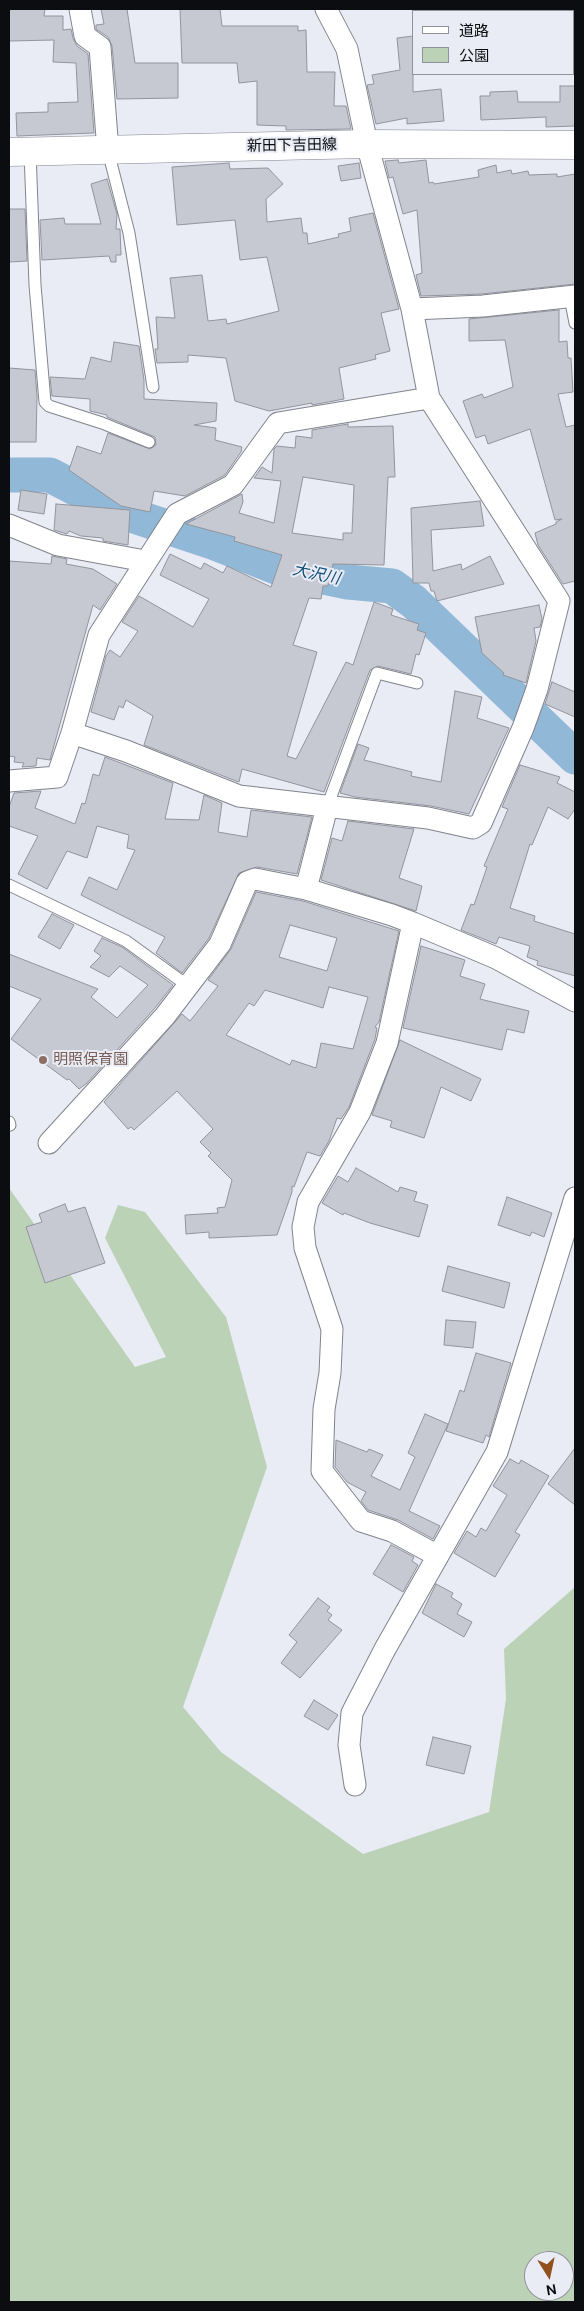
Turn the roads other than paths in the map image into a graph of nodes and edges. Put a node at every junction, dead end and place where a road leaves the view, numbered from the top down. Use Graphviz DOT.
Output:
graph roads {
  1 [pos="80,9"];
  2 [pos="326,9"];
  3 [pos="367,144"];
  4 [pos="575,145"];
  5 [pos="108,150"];
  6 [pos="19,152"];
  7 [pos="573,296"];
  8 [pos="412,309"];
  9 [pos="575,323"];
  10 [pos="153,387"];
  11 [pos="429,398"];
  12 [pos="149,442"];
  13 [pos="9,525"];
  14 [pos="150,553"];
  15 [pos="567,598"];
  16 [pos="416,683"];
  17 [pos="72,733"];
  18 [pos="9,780"];
  19 [pos="327,807"];
  20 [pos="9,884"];
  21 [pos="306,889"];
  22 [pos="413,923"];
  23 [pos="188,986"];
  24 [pos="575,1000"];
  25 [pos="49,1143"];
  26 [pos="575,1198"];
  27 [pos="438,1556"];
  28 [pos="354,1785"];
  1 -- 5 [label="street"];
  2 -- 3 [label="street"];
  3 -- 4 [label="main road, 新田下吉田線"];
  3 -- 5 [label="main road, 新田下吉田線"];
  3 -- 8 [label="street"];
  5 -- 6 [label="main road, 新田下吉田線"];
  5 -- 10 [label="lane"];
  6 -- 12 [label="lane"];
  7 -- 8 [label="street"];
  7 -- 9 [label="lane"];
  8 -- 11 [label="street"];
  11 -- 14 [label="street"];
  11 -- 15 [label="street"];
  13 -- 14 [label="street"];
  14 -- 17 [label="street"];
  15 -- 19 [label="street"];
  16 -- 19 [label="lane"];
  17 -- 18 [label="street"];
  17 -- 19 [label="street"];
  19 -- 21 [label="street"];
  20 -- 23 [label="lane"];
  21 -- 22 [label="street"];
  21 -- 23 [label="street"];
  22 -- 24 [label="street"];
  22 -- 27 [label="street"];
  23 -- 25 [label="street"];
  26 -- 27 [label="street"];
  27 -- 28 [label="street"];
}
